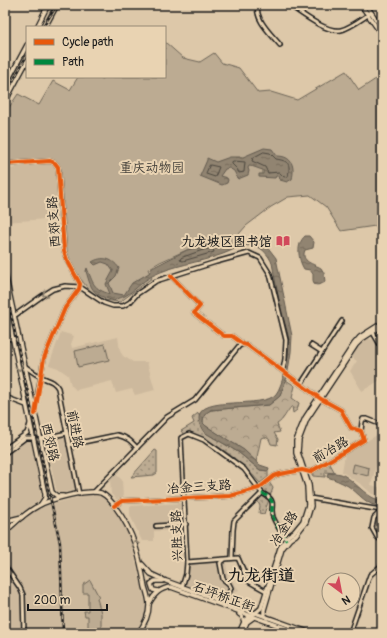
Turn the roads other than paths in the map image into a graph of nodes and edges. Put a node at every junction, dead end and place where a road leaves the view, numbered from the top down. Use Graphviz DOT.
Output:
graph roads {
  1 [pos="48,5"];
  2 [pos="57,5"];
  3 [pos="258,5"];
  4 [pos="289,5"];
  5 [pos="361,5"];
  6 [pos="366,5"];
  7 [pos="369,14"];
  8 [pos="38,26"];
  9 [pos="46,26"];
  10 [pos="382,28"];
  11 [pos="382,35"];
  12 [pos="280,45"];
  13 [pos="26,47"];
  14 [pos="26,63"];
  15 [pos="7,79"];
  16 [pos="5,86"];
  17 [pos="5,102"];
  18 [pos="5,164"];
  19 [pos="5,273"];
  20 [pos="171,276"];
  21 [pos="80,286"];
  22 [pos="5,302"];
  23 [pos="14,316"];
  24 [pos="342,321"];
  25 [pos="382,325"];
  26 [pos="372,331"];
  27 [pos="5,338"];
  28 [pos="19,338"];
  29 [pos="13,339"];
  30 [pos="243,344"];
  31 [pos="311,345"];
  32 [pos="382,348"];
  33 [pos="322,352"];
  34 [pos="26,368"];
  35 [pos="282,370"];
  36 [pos="41,377"];
  37 [pos="301,384"];
  38 [pos="5,397"];
  39 [pos="320,398"];
  40 [pos="26,405"];
  41 [pos="35,414"];
  42 [pos="30,424"];
  43 [pos="382,425"];
  44 [pos="361,431"];
  45 [pos="67,433"];
  46 [pos="33,438"];
  47 [pos="40,439"];
  48 [pos="69,445"];
  49 [pos="138,448"];
  50 [pos="5,449"];
  51 [pos="5,452"];
  52 [pos="303,471"];
  53 [pos="259,488"];
  54 [pos="52,492"];
  55 [pos="94,492"];
  56 [pos="262,493"];
  57 [pos="45,494"];
  58 [pos="79,494"];
  59 [pos="184,498"];
  60 [pos="309,498"];
  61 [pos="40,505"];
  62 [pos="114,506"];
  63 [pos="370,509"];
  64 [pos="382,510"];
  65 [pos="23,517"];
  66 [pos="374,518"];
  67 [pos="5,520"];
  68 [pos="5,524"];
  69 [pos="186,524"];
  70 [pos="156,526"];
  71 [pos="5,532"];
  72 [pos="286,540"];
  73 [pos="382,541"];
  74 [pos="232,558"];
  75 [pos="227,559"];
  76 [pos="140,562"];
  77 [pos="187,562"];
  78 [pos="382,565"];
  79 [pos="5,566"];
  80 [pos="166,581"];
  81 [pos="182,587"];
  82 [pos="161,590"];
  83 [pos="266,591"];
  84 [pos="225,603"];
  85 [pos="149,605"];
  86 [pos="230,608"];
  87 [pos="262,609"];
  88 [pos="254,615"];
  89 [pos="267,618"];
  90 [pos="5,621"];
  91 [pos="245,623"];
  92 [pos="8,633"];
  93 [pos="24,633"];
  94 [pos="138,633"];
  95 [pos="241,633"];
  96 [pos="298,633"];
  97 [pos="311,633"];
  98 [pos="350,633"];
  1 -- 8 [label="main road"];
  2 -- 9 [label="main road"];
  3 -- 12 [label="street"];
  4 -- 7 [label="street"];
  5 -- 7 [label="main road"];
  6 -- 7 [label="main road"];
  7 -- 10 [label="main road"];
  7 -- 11 [label="main road"];
  13 -- 15 [label="main road"];
  14 -- 17 [label="main road"];
  15 -- 16 [label="main road"];
  18 -- 21 [label="street, 西郊支路"];
  19 -- 23 [label="main road, 西郊路"];
  20 -- 21 [label="street"];
  20 -- 30 [label="street"];
  20 -- 35 [label="street"];
  21 -- 23 [label="street, one-way"];
  21 -- 36 [label="street"];
  22 -- 29 [label="main road, 西郊路"];
  23 -- 28 [label="main road, 西郊路"];
  24 -- 33 [label="street"];
  25 -- 26 [label="main road, 冶金路"];
  26 -- 32 [label="street"];
  26 -- 39 [label="main road, 冶金路"];
  27 -- 29 [label="street"];
  28 -- 29 [label="street"];
  28 -- 34 [label="main road, 西郊路"];
  29 -- 40 [label="main road, 西郊路, one-way"];
  30 -- 35 [label="street, 前冶路"];
  30 -- 49 [label="street"];
  31 -- 33 [label="street"];
  33 -- 37 [label="street"];
  34 -- 36 [label="street"];
  34 -- 41 [label="main road, 西郊路"];
  35 -- 37 [label="street, 前冶路"];
  36 -- 41 [label="street"];
  36 -- 45 [label="street, 前进路"];
  37 -- 39 [label="street, 前冶路"];
  38 -- 40 [label="street"];
  39 -- 44 [label="street, 前冶路"];
  39 -- 52 [label="main road, 冶金路"];
  40 -- 42 [label="main road, 西郊路"];
  41 -- 47 [label="main road, 西郊路"];
  42 -- 46 [label="main road, 西郊路"];
  42 -- 50 [label="street"];
  43 -- 44 [label="street"];
  44 -- 52 [label="street, 前冶路"];
  45 -- 47 [label="street"];
  45 -- 48 [label="street, 前进路"];
  46 -- 51 [label="street"];
  46 -- 57 [label="main road, 西郊路"];
  47 -- 54 [label="main road, 西郊路"];
  48 -- 49 [label="street"];
  48 -- 58 [label="street, 前进路"];
  49 -- 55 [label="street"];
  52 -- 53 [label="street, 冶金三支路"];
  52 -- 60 [label="main road, 冶金路"];
  53 -- 56 [label="street"];
  53 -- 59 [label="street, 冶金三支路"];
  53 -- 59 [label="street, 兴胜支路"];
  54 -- 57 [label="main road"];
  54 -- 58 [label="main road"];
  55 -- 58 [label="main road"];
  55 -- 62 [label="main road"];
  56 -- 72 [label="street"];
  56 -- 74 [label="street"];
  57 -- 61 [label="main road"];
  58 -- 61 [label="main road"];
  59 -- 62 [label="street, 冶金三支路"];
  59 -- 69 [label="street, 兴胜支路"];
  60 -- 63 [label="street"];
  60 -- 72 [label="main road, 冶金路"];
  60 -- 87 [label="main road, 冶金路"];
  61 -- 65 [label="main road"];
  76 -- 62 [label="main road, one-way"];
  63 -- 64 [label="street"];
  63 -- 66 [label="street"];
  64 -- 66 [label="street"];
  65 -- 67 [label="main road"];
  65 -- 71 [label="main road"];
  66 -- 73 [label="street"];
  67 -- 68 [label="main road"];
  69 -- 70 [label="street"];
  69 -- 77 [label="street, 兴胜支路"];
  72 -- 83 [label="main road, 冶金路"];
  74 -- 75 [label="street"];
  74 -- 83 [label="street"];
  75 -- 77 [label="street"];
  75 -- 84 [label="street"];
  76 -- 80 [label="main road, 石坪桥正街"];
  76 -- 85 [label="main road"];
  77 -- 81 [label="street, 兴胜支路"];
  78 -- 98 [label="street"];
  79 -- 93 [label="street"];
  80 -- 81 [label="main road, 石坪桥正街"];
  80 -- 82 [label="main road"];
  81 -- 84 [label="main road, 石坪桥正街"];
  82 -- 85 [label="main road"];
  82 -- 86 [label="main road, 石坪桥正街"];
  83 -- 87 [label="main road, 冶金路"];
  84 -- 88 [label="main road, 石坪桥正街"];
  85 -- 94 [label="main road"];
  86 -- 88 [label="main road, 石坪桥正街"];
  86 -- 91 [label="main road"];
  87 -- 88 [label="main road"];
  87 -- 89 [label="main road"];
  88 -- 89 [label="main road, 石坪桥正街"];
  88 -- 91 [label="main road"];
  88 -- 96 [label="main road, 石坪桥正街"];
  89 -- 97 [label="main road, 石坪桥正街"];
  90 -- 92 [label="street"];
  91 -- 95 [label="main road"];
}
